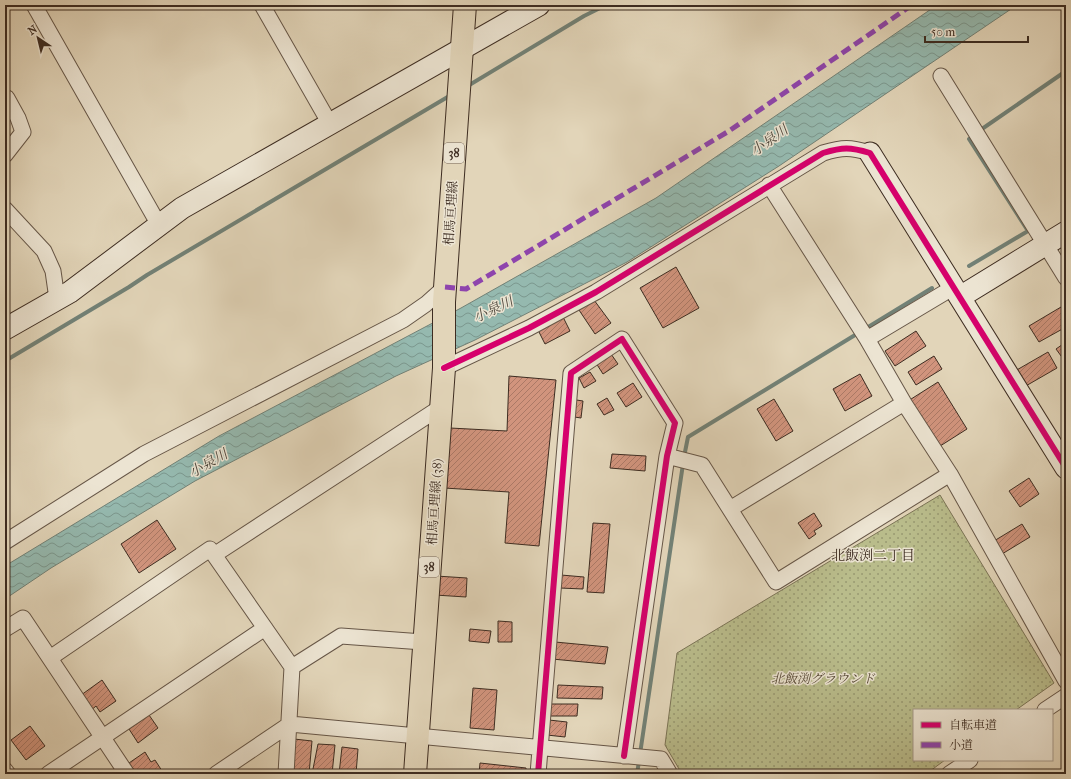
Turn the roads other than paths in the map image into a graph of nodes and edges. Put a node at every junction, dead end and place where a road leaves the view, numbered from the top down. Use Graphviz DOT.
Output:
graph roads {
  1 [pos="34,5"];
  2 [pos="262,5"];
  3 [pos="465,5"];
  4 [pos="539,5"];
  5 [pos="462,49"];
  6 [pos="941,76"];
  7 [pos="7,98"];
  8 [pos="330,124"];
  9 [pos="870,153"];
  10 [pos="5,155"];
  11 [pos="769,185"];
  12 [pos="5,209"];
  13 [pos="159,225"];
  14 [pos="1066,232"];
  15 [pos="1046,244"];
  16 [pos="1066,278"];
  17 [pos="957,292"];
  18 [pos="444,294"];
  19 [pos="57,299"];
  20 [pos="5,329"];
  21 [pos="863,334"];
  22 [pos="444,364"];
  23 [pos="904,403"];
  24 [pos="441,407"];
  25 [pos="670,457"];
  26 [pos="1066,468"];
  27 [pos="950,474"];
  28 [pos="730,509"];
  29 [pos="5,542"];
  30 [pos="214,555"];
  31 [pos="265,628"];
  32 [pos="5,629"];
  33 [pos="423,642"];
  34 [pos="50,658"];
  35 [pos="292,667"];
  36 [pos="1066,681"];
  37 [pos="1066,696"];
  38 [pos="1046,709"];
  39 [pos="290,724"];
  40 [pos="417,737"];
  41 [pos="103,738"];
  42 [pos="540,748"];
  43 [pos="627,757"];
  44 [pos="968,761"];
  45 [pos="5,770"];
  46 [pos="8,774"];
  47 [pos="48,774"];
  48 [pos="127,774"];
  49 [pos="216,774"];
  50 [pos="286,774"];
  51 [pos="415,774"];
  52 [pos="538,774"];
  53 [pos="670,774"];
  54 [pos="949,774"];
  1 -- 13 [label="street"];
  2 -- 8 [label="street"];
  3 -- 5 [label="main road, 相馬亘理線 / 38"];
  4 -- 5 [label="street"];
  5 -- 8 [label="street"];
  5 -- 18 [label="main road, 相馬亘理線 / 38"];
  6 -- 15 [label="street"];
  7 -- 10 [label="street"];
  8 -- 13 [label="street"];
  9 -- 11 [label="street"];
  9 -- 17 [label="street"];
  11 -- 21 [label="street"];
  11 -- 22 [label="street"];
  12 -- 19 [label="street"];
  13 -- 19 [label="street"];
  14 -- 15 [label="street"];
  15 -- 16 [label="street"];
  15 -- 17 [label="street"];
  17 -- 21 [label="street"];
  17 -- 26 [label="street"];
  18 -- 22 [label="main road, 相馬亘理線 (38) / 38"];
  18 -- 29 [label="street"];
  19 -- 20 [label="street"];
  21 -- 23 [label="street"];
  22 -- 24 [label="main road, 相馬亘理線 (38) / 38"];
  23 -- 27 [label="street"];
  23 -- 28 [label="street"];
  24 -- 30 [label="street"];
  24 -- 33 [label="main road, 相馬亘理線 (38) / 38"];
  25 -- 28 [label="street"];
  25 -- 42 [label="street"];
  25 -- 43 [label="street"];
  27 -- 28 [label="street"];
  27 -- 36 [label="street"];
  30 -- 31 [label="street"];
  30 -- 34 [label="street"];
  31 -- 35 [label="street"];
  31 -- 41 [label="street"];
  32 -- 34 [label="street"];
  33 -- 35 [label="street"];
  33 -- 40 [label="main road, 相馬亘理線 (38) / 38"];
  34 -- 41 [label="street"];
  35 -- 39 [label="street"];
  37 -- 38 [label="street"];
  39 -- 40 [label="street"];
  39 -- 49 [label="street"];
  39 -- 50 [label="street"];
  40 -- 42 [label="street"];
  40 -- 51 [label="main road, 相馬亘理線 (38) / 38"];
  41 -- 47 [label="street"];
  41 -- 48 [label="street"];
  42 -- 43 [label="street"];
  42 -- 52 [label="street"];
  43 -- 53 [label="street"];
  44 -- 54 [label="street"];
  45 -- 46 [label="street"];
}
